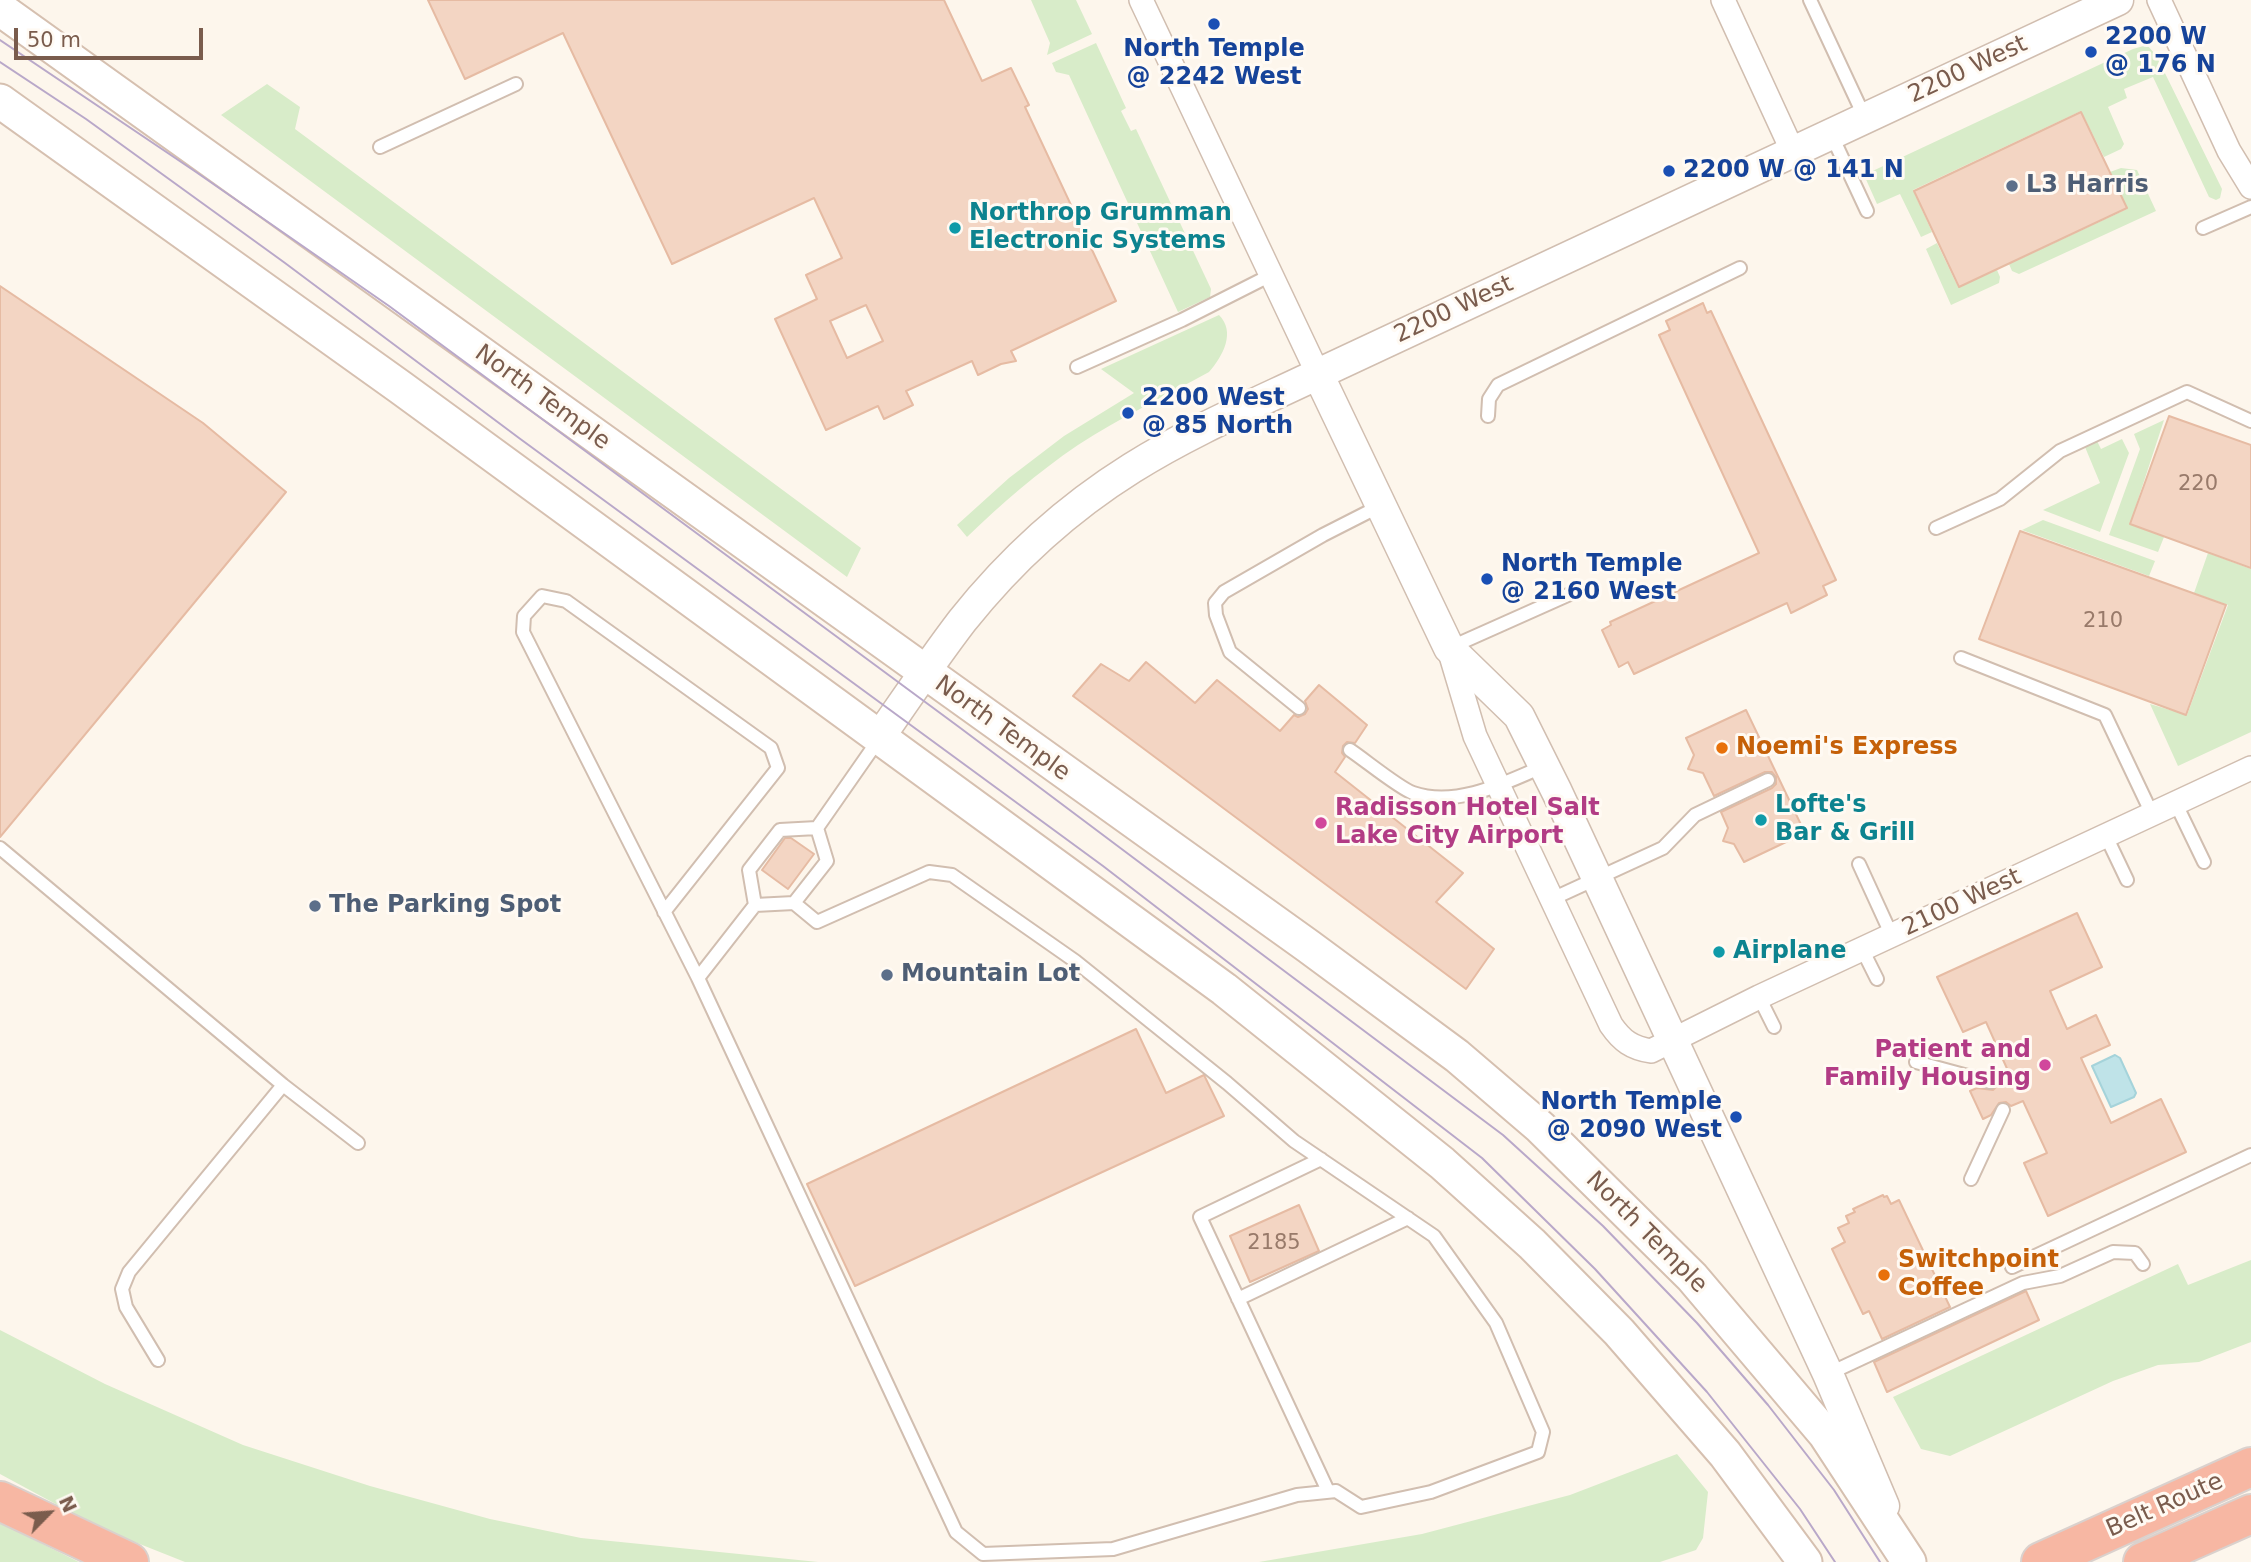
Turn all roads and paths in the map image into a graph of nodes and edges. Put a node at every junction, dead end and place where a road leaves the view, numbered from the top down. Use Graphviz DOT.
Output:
graph roads {
  1 [pos="1141,0"];
  2 [pos="1723,0"];
  3 [pos="1810,0"];
  4 [pos="2118,0"];
  5 [pos="2159,0"];
  6 [pos="0,9"];
  7 [pos="516,84"];
  8 [pos="0,101"];
  9 [pos="1865,118"];
  10 [pos="1831,134"];
  11 [pos="380,147"];
  12 [pos="1793,152"];
  13 [pos="2251,187"];
  14 [pos="2251,207"];
  15 [pos="1867,211"];
  16 [pos="2203,228"];
  17 [pos="1740,268"];
  18 [pos="1271,275"];
  19 [pos="1077,367"];
  20 [pos="1318,374"];
  21 [pos="1488,416"];
  22 [pos="2251,421"];
  23 [pos="1380,506"];
  24 [pos="1936,528"];
  25 [pos="1570,594"];
  26 [pos="1449,648"];
  27 [pos="1961,658"];
  28 [pos="924,673"];
  29 [pos="1299,708"];
  30 [pos="879,738"];
  31 [pos="1350,750"];
  32 [pos="1544,766"];
  33 [pos="2250,771"];
  34 [pos="1768,780"];
  35 [pos="1498,787"];
  36 [pos="2176,804"];
  37 [pos="2152,814"];
  38 [pos="817,828"];
  39 [pos="2106,836"];
  40 [pos="0,848"];
  41 [pos="2204,862"];
  42 [pos="1859,863"];
  43 [pos="1598,878"];
  44 [pos="2127,880"];
  45 [pos="1552,899"];
  46 [pos="794,903"];
  47 [pos="755,905"];
  48 [pos="664,912"];
  49 [pos="1892,936"];
  50 [pos="1862,949"];
  51 [pos="698,978"];
  52 [pos="1877,979"];
  53 [pos="1759,997"];
  54 [pos="1774,1027"];
  55 [pos="1673,1040"];
  56 [pos="1916,1062"];
  57 [pos="1990,1082"];
  58 [pos="283,1085"];
  59 [pos="2003,1110"];
  60 [pos="358,1143"];
  61 [pos="2251,1155"];
  62 [pos="1321,1159"];
  63 [pos="1971,1179"];
  64 [pos="1408,1218"];
  65 [pos="2143,1264"];
  66 [pos="2012,1268"];
  67 [pos="1238,1299"];
  68 [pos="158,1360"];
  69 [pos="1828,1374"];
  70 [pos="2251,1467"];
  71 [pos="1328,1492"];
  72 [pos="0,1500"];
  73 [pos="2251,1514"];
  74 [pos="1907,1558"];
  75 [pos="129,1562"];
  76 [pos="1805,1562"];
  77 [pos="2041,1562"];
  78 [pos="2143,1562"];
  1 -- 18 [label="street, North Temple"];
  2 -- 12 [label="street"];
  3 -- 9 [label="lane"];
  4 -- 9 [label="street, 2200 West"];
  5 -- 13 [label="street"];
  6 -- 28 [label="main road, North Temple"];
  7 -- 11 [label="lane"];
  8 -- 30 [label="main road"];
  9 -- 10 [label="street, 2200 West"];
  10 -- 12 [label="street, 2200 West"];
  10 -- 15 [label="lane"];
  12 -- 20 [label="street, 2200 West"];
  14 -- 16 [label="lane"];
  17 -- 21 [label="lane"];
  18 -- 19 [label="lane"];
  18 -- 20 [label="street, North Temple"];
  20 -- 23 [label="street, North Temple"];
  20 -- 28 [label="street, 2200 West"];
  22 -- 24 [label="lane"];
  23 -- 26 [label="street, North Temple"];
  23 -- 29 [label="lane"];
  25 -- 26 [label="lane"];
  26 -- 32 [label="street, North Temple"];
  26 -- 35 [label="street, North Temple"];
  27 -- 37 [label="lane"];
  28 -- 30 [label="street, 2200 West"];
  28 -- 74 [label="main road, North Temple"];
  30 -- 38 [label="lane"];
  30 -- 76 [label="main road"];
  31 -- 35 [label="lane"];
  32 -- 35 [label="lane"];
  32 -- 43 [label="street, North Temple"];
  33 -- 36 [label="street, 2100 West"];
  34 -- 43 [label="lane"];
  35 -- 45 [label="street, North Temple"];
  36 -- 37 [label="street, 2100 West"];
  36 -- 41 [label="lane"];
  37 -- 39 [label="street, 2100 West"];
  38 -- 46 [label="lane"];
  38 -- 47 [label="lane"];
  39 -- 44 [label="lane"];
  39 -- 49 [label="street, 2100 West"];
  40 -- 58 [label="lane"];
  42 -- 49 [label="lane"];
  43 -- 45 [label="lane"];
  43 -- 55 [label="street, North Temple"];
  45 -- 55 [label="street, North Temple"];
  46 -- 47 [label="lane"];
  46 -- 62 [label="lane"];
  47 -- 51 [label="lane"];
  48 -- 48 [label="lane"];
  48 -- 51 [label="lane"];
  49 -- 50 [label="street, 2100 West"];
  50 -- 52 [label="lane"];
  50 -- 53 [label="street, 2100 West"];
  51 -- 71 [label="lane"];
  53 -- 54 [label="lane"];
  53 -- 55 [label="street, 2100 West"];
  55 -- 69 [label="street, North Temple"];
  56 -- 57 [label="lane"];
  58 -- 60 [label="lane"];
  58 -- 68 [label="lane"];
  59 -- 63 [label="lane"];
  61 -- 66 [label="lane"];
  62 -- 64 [label="lane"];
  62 -- 67 [label="lane"];
  64 -- 67 [label="lane"];
  64 -- 71 [label="lane"];
  65 -- 69 [label="lane"];
  67 -- 71 [label="lane"];
  69 -- 74 [label="street, North Temple"];
  70 -- 77 [label="highway, Belt Route"];
  72 -- 75 [label="highway"];
  73 -- 78 [label="highway, Belt Route"];
}
